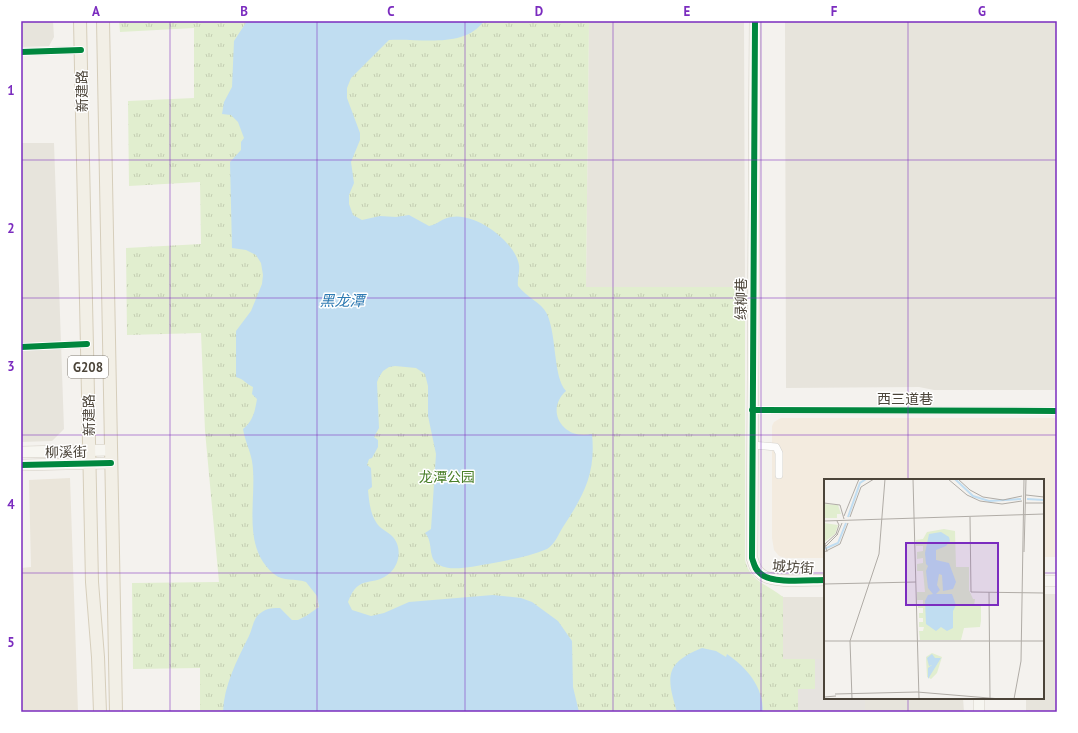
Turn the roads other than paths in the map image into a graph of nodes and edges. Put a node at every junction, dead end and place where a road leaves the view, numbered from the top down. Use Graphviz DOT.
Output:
graph roads {
  1 [pos="80,21"];
  2 [pos="103,21"];
  3 [pos="756,21"];
  4 [pos="761,21"];
  5 [pos="81,50"];
  6 [pos="21,52"];
  7 [pos="87,344"];
  8 [pos="21,347"];
  9 [pos="1057,406"];
  10 [pos="755,408"];
  11 [pos="1057,411"];
  12 [pos="755,445"];
  13 [pos="90,450"];
  14 [pos="111,450"];
  15 [pos="21,452"];
  16 [pos="111,463"];
  17 [pos="90,464"];
  18 [pos="21,465"];
  19 [pos="779,475"];
  20 [pos="762,571"];
  21 [pos="824,576"];
  22 [pos="1044,577"];
  23 [pos="1057,577"];
  24 [pos="824,580"];
  25 [pos="1044,581"];
  26 [pos="1057,581"];
  27 [pos="973,699"];
  28 [pos="979,699"];
  29 [pos="100,712"];
  30 [pos="116,712"];
  31 [pos="974,712"];
  32 [pos="979,712"];
  1 -- 5 [label="main road, 新建路 / G208"];
  2 -- 14 [label="main road, 新建路 / G208"];
  3 -- 10 [label="street, 绿柳巷"];
  4 -- 10 [label="street, 绿柳巷"];
  5 -- 6 [label="street"];
  5 -- 7 [label="main road, 新建路 / G208"];
  7 -- 8 [label="street"];
  7 -- 13 [label="main road, 新建路 / G208"];
  9 -- 10 [label="street, 西三道巷"];
  10 -- 11 [label="street, 西三道巷"];
  10 -- 12 [label="street, 绿柳巷"];
  12 -- 19 [label="street"];
  12 -- 20 [label="street, 绿柳巷"];
  13 -- 14 [label="street, 柳溪街"];
  13 -- 15 [label="street, 柳溪街"];
  13 -- 17 [label="main road, 新建路 / G208"];
  14 -- 16 [label="main road, 新建路 / G208"];
  16 -- 17 [label="street, 柳溪街"];
  16 -- 30 [label="main road, 新建路 / G208"];
  17 -- 18 [label="street, 柳溪街"];
  17 -- 29 [label="main road, 新建路 / G208"];
  20 -- 21 [label="street, 城坊街"];
  20 -- 24 [label="street, 城坊街"];
  22 -- 23 [label="street"];
  25 -- 26 [label="street"];
  27 -- 31 [label="street"];
  28 -- 32 [label="street"];
}
